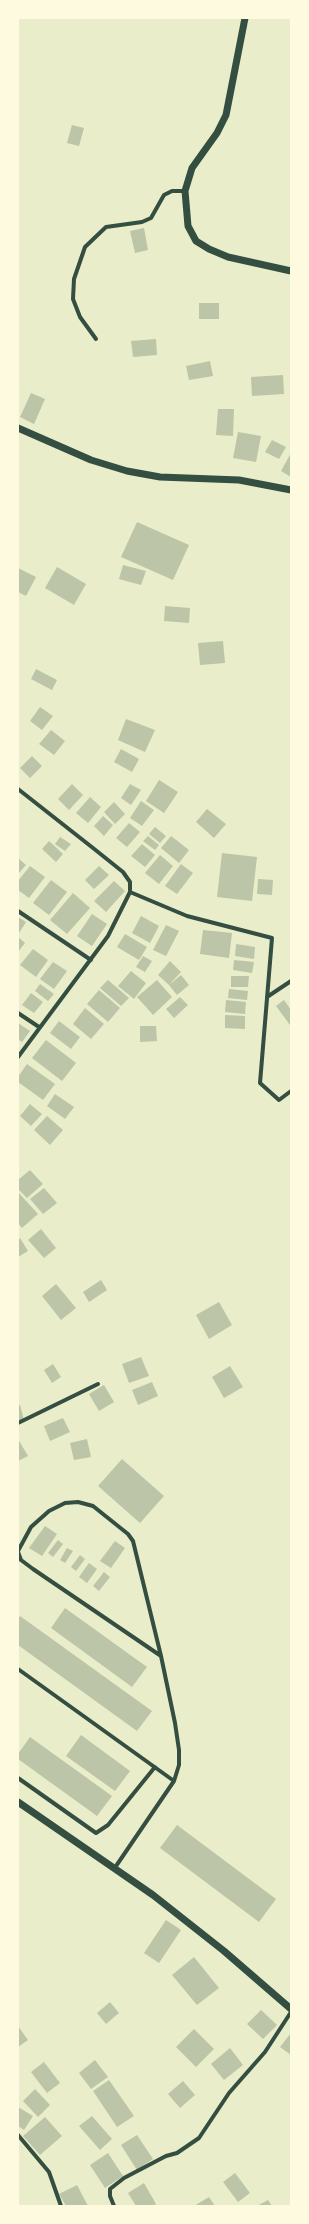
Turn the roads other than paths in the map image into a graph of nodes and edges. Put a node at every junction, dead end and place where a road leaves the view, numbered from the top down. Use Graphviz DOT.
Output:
graph roads {
  1 [pos="245,18"];
  2 [pos="185,191"];
  3 [pos="291,272"];
  4 [pos="96,339"];
  5 [pos="18,428"];
  6 [pos="291,490"];
  7 [pos="18,789"];
  8 [pos="130,892"];
  9 [pos="18,911"];
  10 [pos="91,960"];
  11 [pos="291,980"];
  12 [pos="267,997"];
  13 [pos="18,1013"];
  14 [pos="39,1027"];
  15 [pos="18,1057"];
  16 [pos="291,1091"];
  17 [pos="98,1384"];
  18 [pos="18,1423"];
  19 [pos="18,1552"];
  20 [pos="161,1656"];
  21 [pos="18,1669"];
  22 [pos="155,1767"];
  23 [pos="18,1778"];
  24 [pos="174,1781"];
  25 [pos="18,1802"];
  26 [pos="114,1869"];
  27 [pos="291,2009"];
  28 [pos="291,2012"];
  29 [pos="18,2135"];
  30 [pos="60,2206"];
  31 [pos="114,2206"];
  1 -- 2 [label="street"];
  2 -- 3 [label="street"];
  2 -- 4 [label="street"];
  5 -- 6 [label="street"];
  7 -- 8 [label="street"];
  8 -- 10 [label="street"];
  8 -- 12 [label="street"];
  9 -- 10 [label="street"];
  10 -- 14 [label="street"];
  11 -- 12 [label="street"];
  12 -- 16 [label="street"];
  13 -- 14 [label="street"];
  14 -- 15 [label="street"];
  17 -- 18 [label="street"];
  19 -- 20 [label="street"];
  19 -- 20 [label="street"];
  20 -- 24 [label="street"];
  21 -- 22 [label="street"];
  22 -- 23 [label="street"];
  22 -- 24 [label="street"];
  24 -- 26 [label="street"];
  25 -- 26 [label="street"];
  26 -- 27 [label="street"];
  28 -- 31 [label="street"];
  29 -- 30 [label="street"];
}
